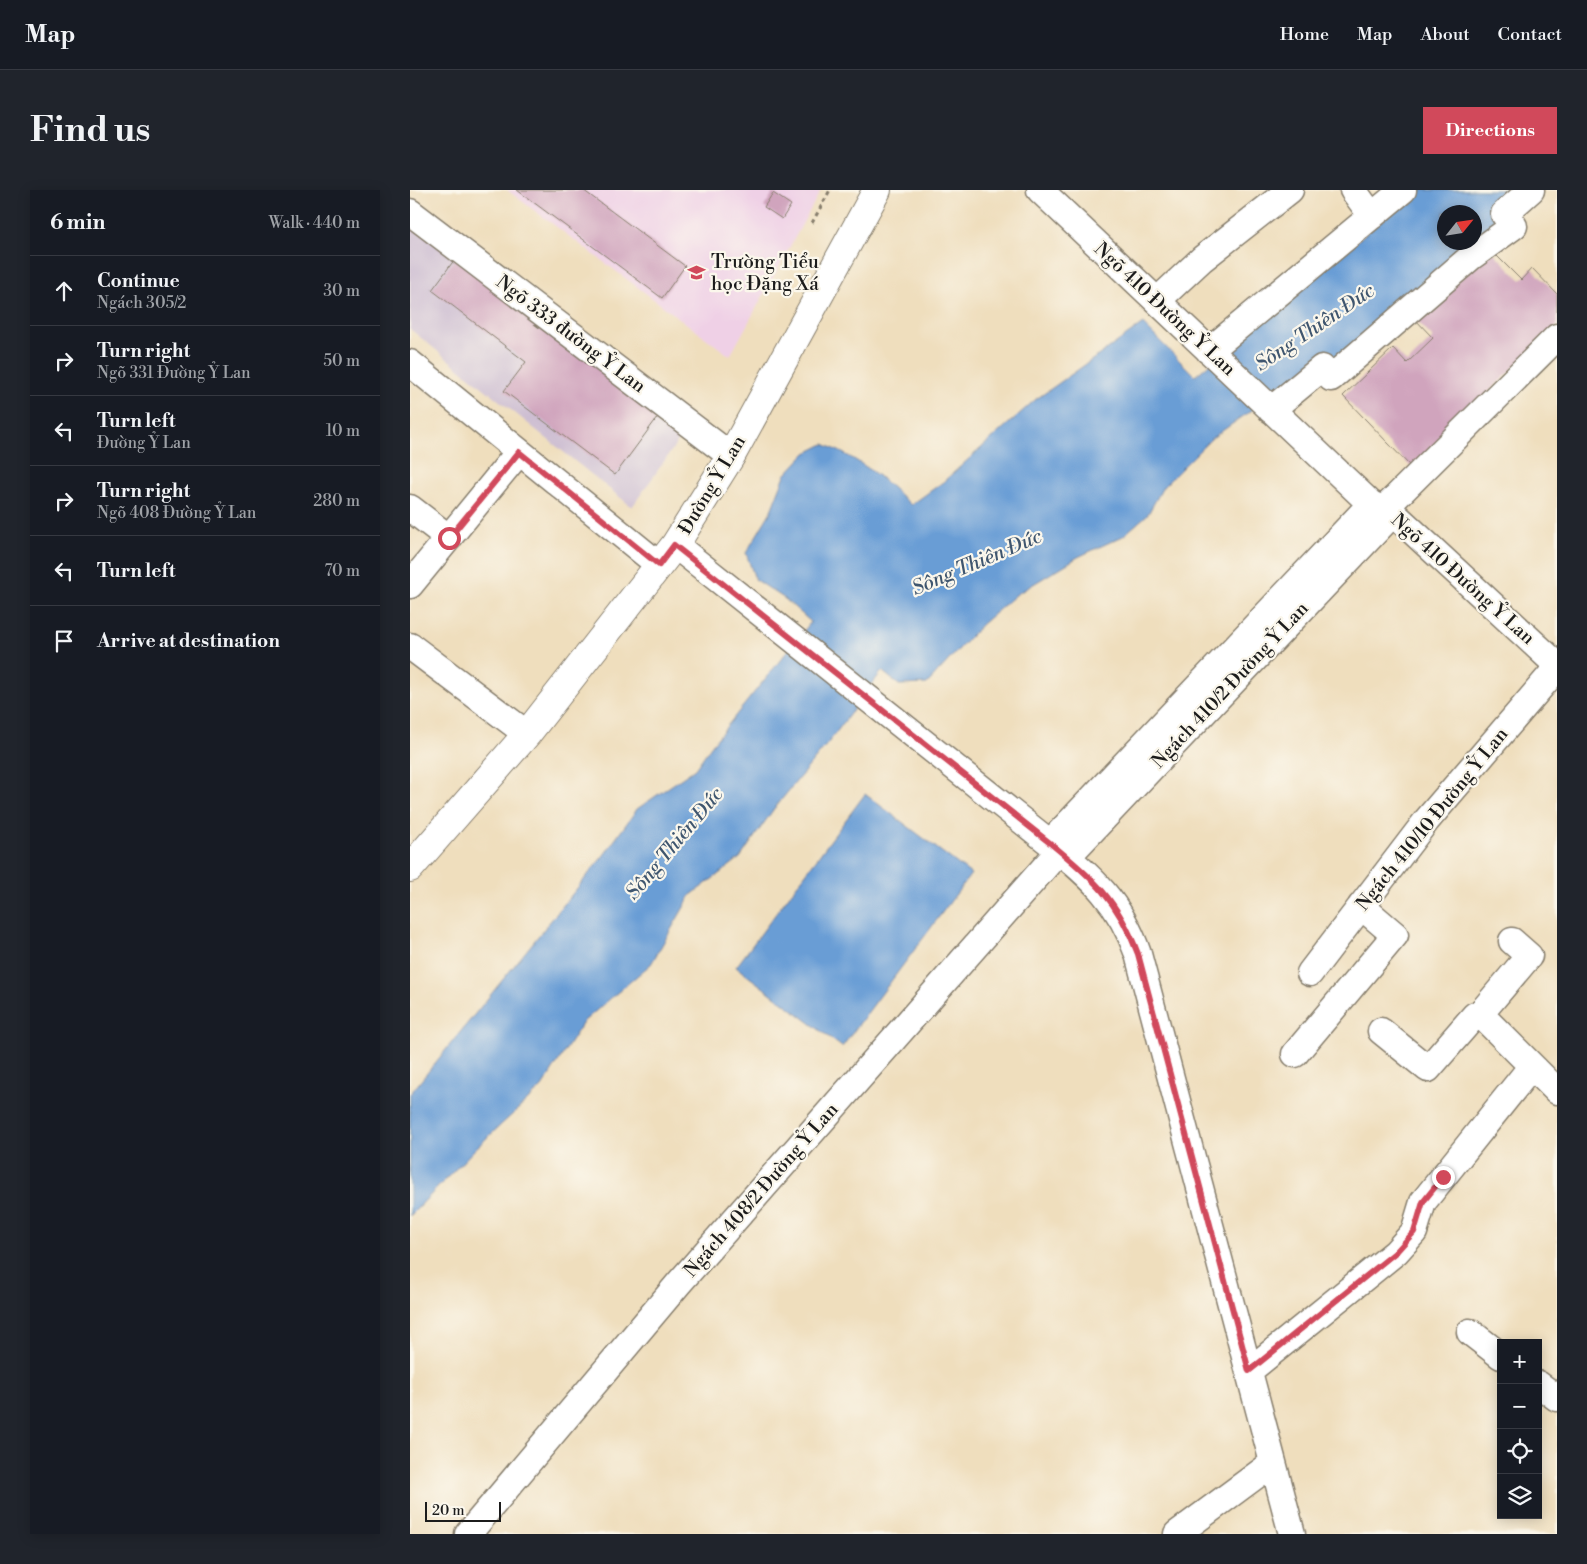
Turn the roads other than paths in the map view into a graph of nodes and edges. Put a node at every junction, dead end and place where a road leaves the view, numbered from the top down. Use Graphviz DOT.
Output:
graph roads {
  1 [pos="877,190"];
  2 [pos="1040,190"];
  3 [pos="1290,190"];
  4 [pos="1353,190"];
  5 [pos="1403,190"];
  6 [pos="1531,190"];
  7 [pos="410,212"];
  8 [pos="1372,216"];
  9 [pos="1157,301"];
  10 [pos="1557,337"];
  11 [pos="1209,351"];
  12 [pos="410,363"];
  13 [pos="1271,410"];
  14 [pos="519,452"];
  15 [pos="731,456"];
  16 [pos="410,508"];
  17 [pos="1383,509"];
  18 [pos="449,538"];
  19 [pos="667,555"];
  20 [pos="410,585"];
  21 [pos="410,646"];
  22 [pos="1557,667"];
  23 [pos="527,734"];
  24 [pos="1059,850"];
  25 [pos="410,868"];
  26 [pos="1361,906"];
  27 [pos="1512,940"];
  28 [pos="1310,973"];
  29 [pos="1480,1014"];
  30 [pos="1381,1031"];
  31 [pos="1295,1054"];
  32 [pos="1532,1066"];
  33 [pos="1557,1091"];
  34 [pos="1470,1332"];
  35 [pos="1497,1353"];
  36 [pos="1249,1371"];
  37 [pos="1542,1387"];
  38 [pos="1557,1398"];
  39 [pos="1274,1463"];
  40 [pos="468,1534"];
  41 [pos="1177,1534"];
  42 [pos="1292,1534"];
  1 -- 15 [label="main road, Đường Ỷ Lan"];
  2 -- 9 [label="street, Ngõ 410 Đường Ỷ Lan"];
  3 -- 9 [label="street"];
  4 -- 8 [label="street"];
  5 -- 8 [label="street"];
  6 -- 13 [label="street"];
  7 -- 15 [label="street, Ngõ 333 đường Ỷ Lan"];
  8 -- 11 [label="street"];
  9 -- 11 [label="street, Ngõ 410 Đường Ỷ Lan"];
  10 -- 17 [label="street, Ngách 410/2 Đường Ỷ Lan"];
  11 -- 13 [label="street, Ngõ 410 Đường Ỷ Lan"];
  12 -- 14 [label="street"];
  13 -- 17 [label="street, Ngõ 410 Đường Ỷ Lan"];
  14 -- 18 [label="street"];
  14 -- 19 [label="street"];
  15 -- 19 [label="main road, Đường Ỷ Lan"];
  16 -- 18 [label="street"];
  17 -- 22 [label="street, Ngõ 410 Đường Ỷ Lan"];
  17 -- 24 [label="street, Ngách 410/2 Đường Ỷ Lan"];
  18 -- 20 [label="street"];
  19 -- 23 [label="main road, Đường Ỷ Lan"];
  19 -- 24 [label="street"];
  21 -- 23 [label="street"];
  22 -- 26 [label="street, Ngách 410/10 Đường Ỷ Lan"];
  23 -- 25 [label="main road, Đường Ỷ Lan"];
  24 -- 36 [label="street"];
  24 -- 40 [label="street, Ngách 408/2 Đường Ỷ Lan"];
  26 -- 28 [label="street, Ngách 410/10 Đường Ỷ Lan"];
  26 -- 31 [label="street"];
  27 -- 29 [label="street"];
  29 -- 30 [label="street"];
  29 -- 32 [label="street"];
  32 -- 33 [label="street"];
  32 -- 36 [label="street"];
  34 -- 35 [label="street"];
  36 -- 39 [label="street"];
  37 -- 38 [label="street"];
  39 -- 41 [label="street"];
  39 -- 42 [label="street"];
}
